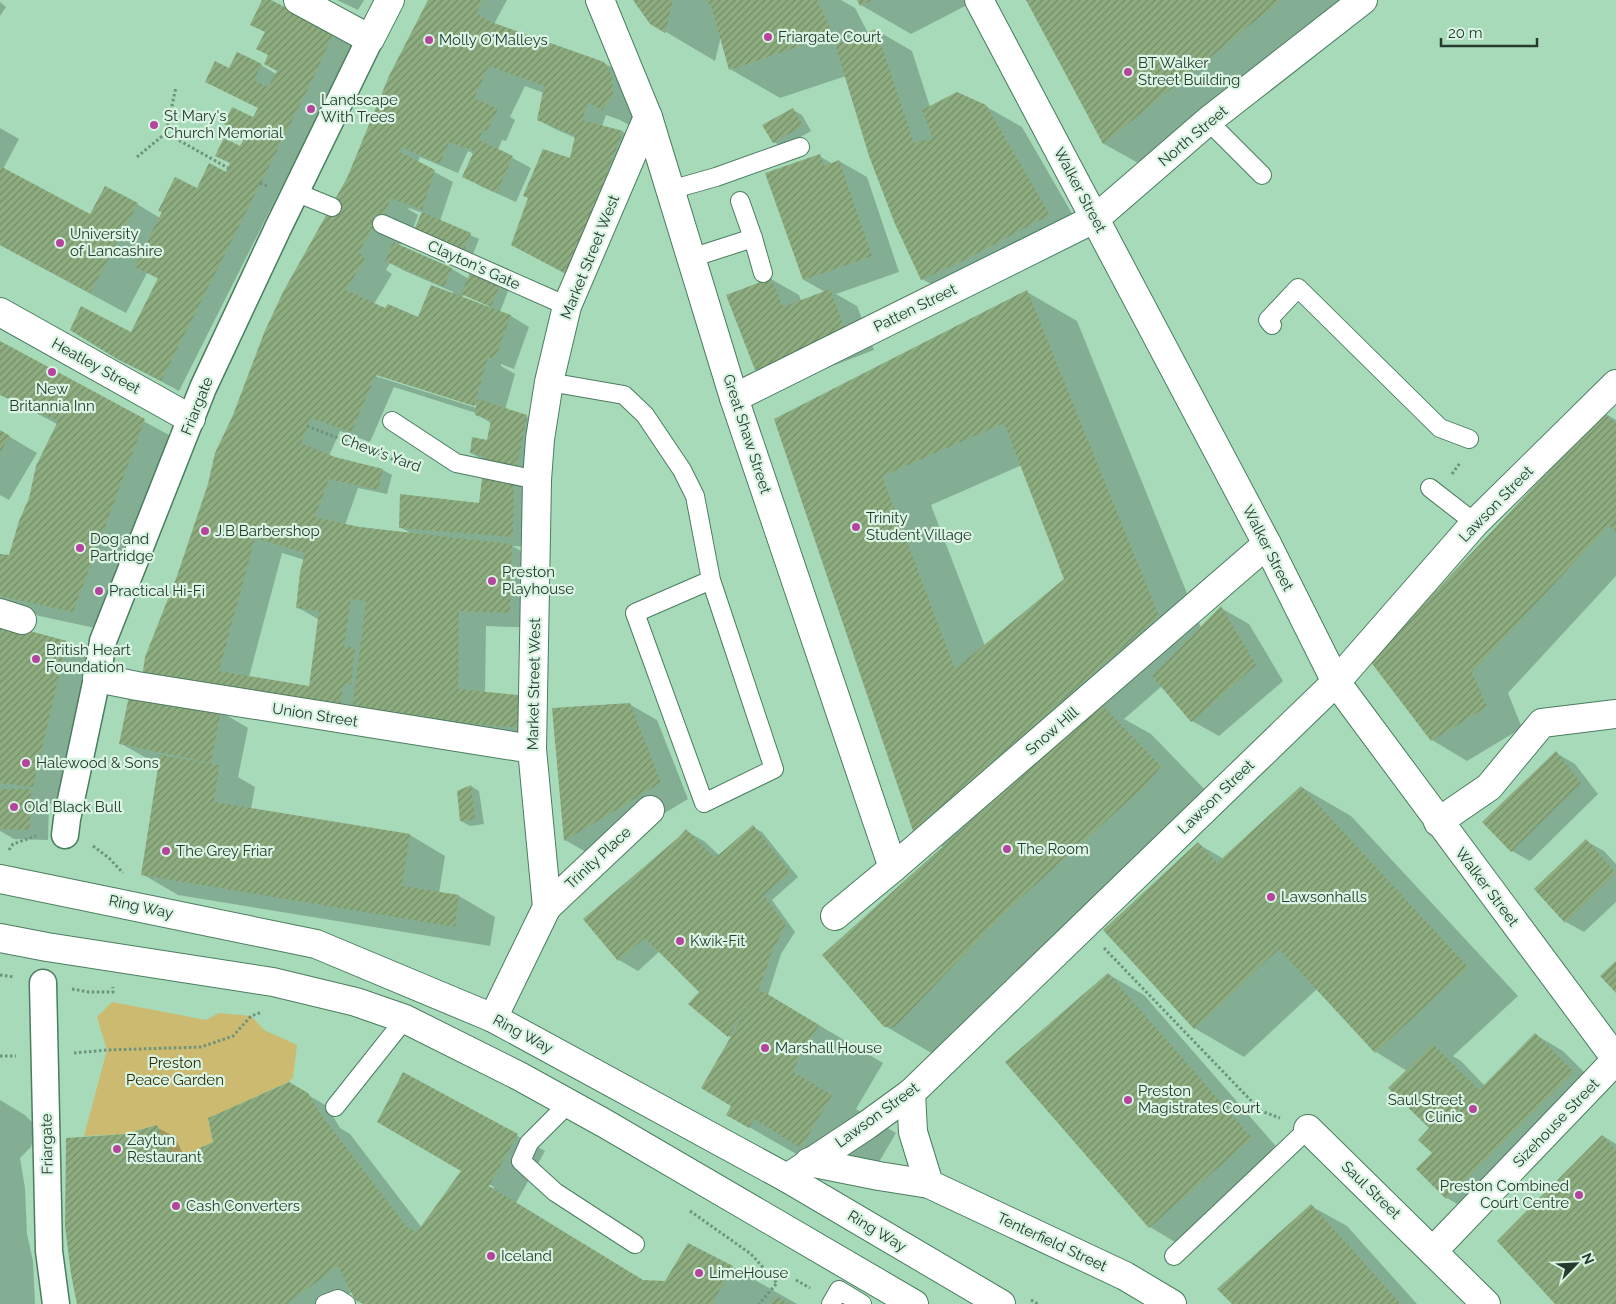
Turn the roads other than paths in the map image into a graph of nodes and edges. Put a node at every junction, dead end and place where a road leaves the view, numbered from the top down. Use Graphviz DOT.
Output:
graph roads {
  1 [pos="298,0"];
  2 [pos="390,0"];
  3 [pos="600,0"];
  4 [pos="979,0"];
  5 [pos="1363,0"];
  6 [pos="370,39"];
  7 [pos="648,117"];
  8 [pos="1208,121"];
  9 [pos="800,147"];
  10 [pos="1262,174"];
  11 [pos="670,190"];
  12 [pos="295,192"];
  13 [pos="740,201"];
  14 [pos="332,206"];
  15 [pos="1096,218"];
  16 [pos="382,224"];
  17 [pos="753,238"];
  18 [pos="691,258"];
  19 [pos="763,273"];
  20 [pos="567,306"];
  21 [pos="0,312"];
  22 [pos="1272,325"];
  23 [pos="549,382"];
  24 [pos="1616,384"];
  25 [pos="734,398"];
  26 [pos="191,419"];
  27 [pos="392,422"];
  28 [pos="1469,439"];
  29 [pos="537,480"];
  30 [pos="1430,488"];
  31 [pos="1476,523"];
  32 [pos="1267,544"];
  33 [pos="711,580"];
  34 [pos="97,678"];
  35 [pos="1336,682"];
  36 [pos="1616,714"];
  37 [pos="532,749"];
  38 [pos="650,810"];
  39 [pos="1438,822"];
  40 [pos="65,835"];
  41 [pos="893,868"];
  42 [pos="0,879"];
  43 [pos="547,907"];
  44 [pos="835,916"];
  45 [pos="0,938"];
  46 [pos="43,983"];
  47 [pos="493,1018"];
  48 [pos="405,1019"];
  49 [pos="1616,1059"];
  50 [pos="911,1093"];
  51 [pos="568,1104"];
  52 [pos="335,1107"];
  53 [pos="1308,1129"];
  54 [pos="809,1162"];
  55 [pos="787,1178"];
  56 [pos="929,1184"];
  57 [pos="635,1244"];
  58 [pos="1433,1251"];
  59 [pos="1174,1256"];
  60 [pos="56,1304"];
  61 [pos="325,1304"];
  62 [pos="346,1304"];
  63 [pos="831,1304"];
  64 [pos="862,1304"];
  65 [pos="914,1304"];
  66 [pos="1001,1304"];
  67 [pos="1172,1304"];
  68 [pos="1486,1304"];
  1 -- 6 [label="main road"];
  2 -- 6 [label="main road, Friargate"];
  3 -- 7 [label="main road, Great Shaw Street"];
  4 -- 15 [label="main road, Walker Street"];
  5 -- 8 [label="main road, North Street"];
  6 -- 12 [label="street, Friargate"];
  7 -- 11 [label="main road, Great Shaw Street"];
  7 -- 20 [label="main road, Market Street West"];
  8 -- 10 [label="lane"];
  8 -- 15 [label="main road, North Street"];
  9 -- 11 [label="lane"];
  11 -- 18 [label="main road, Great Shaw Street"];
  12 -- 14 [label="lane"];
  12 -- 26 [label="street, Friargate"];
  13 -- 17 [label="lane"];
  15 -- 25 [label="main road, Patten Street"];
  15 -- 32 [label="main road, Walker Street"];
  16 -- 20 [label="lane, Clayton's Gate"];
  17 -- 18 [label="lane"];
  17 -- 19 [label="lane"];
  18 -- 25 [label="main road, Great Shaw Street"];
  20 -- 23 [label="main road, Market Street West"];
  21 -- 26 [label="main road, Heatley Street"];
  22 -- 28 [label="lane"];
  23 -- 29 [label="main road, Market Street West"];
  23 -- 33 [label="lane"];
  24 -- 31 [label="main road, Lawson Street"];
  25 -- 41 [label="main road, Great Shaw Street"];
  26 -- 34 [label="street, Friargate"];
  27 -- 29 [label="lane, Chew's Yard"];
  29 -- 37 [label="main road, Market Street West"];
  30 -- 31 [label="lane"];
  31 -- 35 [label="main road, Lawson Street"];
  32 -- 35 [label="main road, Walker Street"];
  32 -- 41 [label="main road, Snow Hill"];
  33 -- 33 [label="lane"];
  34 -- 37 [label="main road, Union Street"];
  34 -- 40 [label="street, Friargate"];
  35 -- 39 [label="main road, Walker Street"];
  35 -- 50 [label="main road, Lawson Street"];
  36 -- 39 [label="main road"];
  37 -- 43 [label="main road, Market Street West"];
  38 -- 43 [label="main road, Trinity Place"];
  39 -- 49 [label="main road, Walker Street"];
  41 -- 44 [label="main road, Snow Hill"];
  42 -- 47 [label="main road, Ring Way"];
  43 -- 47 [label="main road"];
  45 -- 48 [label="main road"];
  46 -- 60 [label="street, Friargate"];
  47 -- 55 [label="main road, Ring Way"];
  48 -- 51 [label="main road"];
  48 -- 52 [label="lane"];
  49 -- 58 [label="main road, Sizehouse Street"];
  50 -- 54 [label="main road, Lawson Street"];
  50 -- 56 [label="main road"];
  51 -- 57 [label="lane"];
  51 -- 65 [label="main road"];
  53 -- 58 [label="main road, Saul Street"];
  53 -- 59 [label="lane"];
  54 -- 55 [label="main road, Lawson Street"];
  54 -- 56 [label="main road, Tenterfield Street"];
  55 -- 66 [label="main road, Ring Way"];
  56 -- 67 [label="main road, Tenterfield Street"];
  58 -- 68 [label="main road, Saul Street"];
  61 -- 62 [label="lane"];
  63 -- 64 [label="lane"];
}
